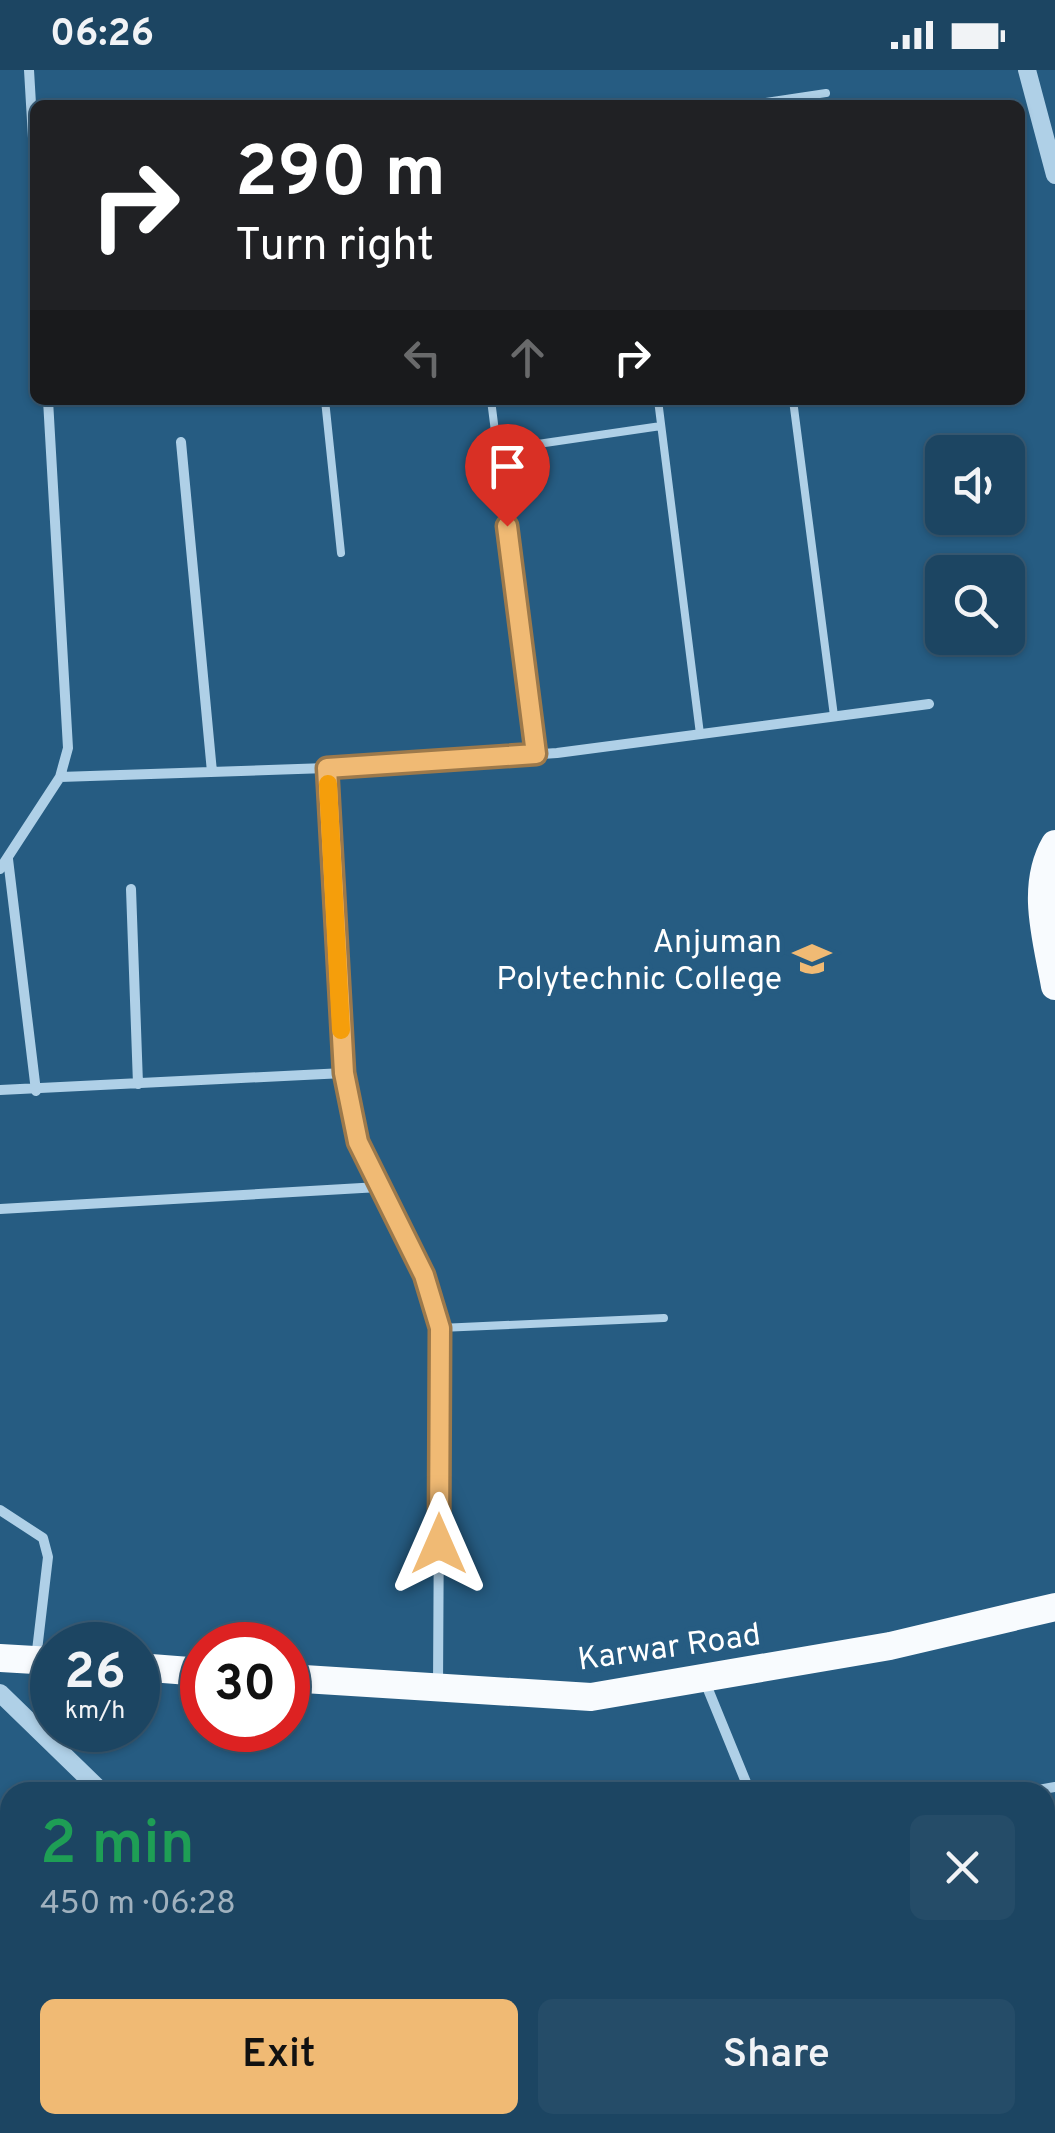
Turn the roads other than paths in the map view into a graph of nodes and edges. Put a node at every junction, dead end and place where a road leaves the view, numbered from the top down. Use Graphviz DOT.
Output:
graph roads {
  1 [pos="29,70"];
  2 [pos="1027,70"];
  3 [pos="826,94"];
  4 [pos="31,100"];
  5 [pos="786,100"];
  6 [pos="1055,175"];
  7 [pos="48,405"];
  8 [pos="326,405"];
  9 [pos="492,405"];
  10 [pos="659,405"];
  11 [pos="793,405"];
  12 [pos="661,426"];
  13 [pos="181,442"];
  14 [pos="497,450"];
  15 [pos="341,553"];
  16 [pos="929,704"];
  17 [pos="834,716"];
  18 [pos="700,734"];
  19 [pos="536,754"];
  20 [pos="327,768"];
  21 [pos="212,772"];
  22 [pos="60,777"];
  23 [pos="1055,844"];
  24 [pos="8,857"];
  25 [pos="0,869"];
  26 [pos="131,890"];
  27 [pos="1055,986"];
  28 [pos="344,1073"];
  29 [pos="138,1084"];
  30 [pos="0,1090"];
  31 [pos="36,1091"];
  32 [pos="378,1186"];
  33 [pos="0,1209"];
  34 [pos="664,1318"];
  35 [pos="440,1328"];
  36 [pos="0,1510"];
  37 [pos="1049,1607"];
  38 [pos="46,1622"];
  39 [pos="0,1658"];
  40 [pos="30,1660"];
  41 [pos="704,1678"];
  42 [pos="310,1679"];
  43 [pos="438,1688"];
  44 [pos="0,1693"];
  45 [pos="92,1782"];
  46 [pos="746,1782"];
  1 -- 4 [label="street"];
  2 -- 6 [label="street"];
  3 -- 5 [label="lane"];
  7 -- 22 [label="street"];
  8 -- 15 [label="lane"];
  9 -- 14 [label="lane"];
  10 -- 12 [label="lane"];
  11 -- 17 [label="lane"];
  12 -- 14 [label="lane"];
  12 -- 18 [label="lane"];
  13 -- 21 [label="street"];
  14 -- 19 [label="lane"];
  16 -- 17 [label="street"];
  17 -- 18 [label="street"];
  18 -- 19 [label="street"];
  19 -- 20 [label="street"];
  20 -- 21 [label="street"];
  20 -- 28 [label="street"];
  21 -- 22 [label="street"];
  22 -- 24 [label="street"];
  23 -- 27 [label="highway"];
  24 -- 25 [label="street"];
  24 -- 31 [label="street"];
  26 -- 29 [label="street"];
  28 -- 29 [label="street"];
  28 -- 32 [label="street"];
  29 -- 31 [label="street"];
  30 -- 31 [label="street"];
  32 -- 33 [label="street"];
  32 -- 35 [label="street"];
  34 -- 35 [label="lane"];
  35 -- 43 [label="street"];
  36 -- 38 [label="street"];
  37 -- 41 [label="highway, Karwar Road"];
  39 -- 40 [label="highway"];
  41 -- 43 [label="highway, Karwar Road"];
  41 -- 46 [label="street"];
  42 -- 43 [label="highway, Karwar Road"];
  44 -- 45 [label="street"];
}
